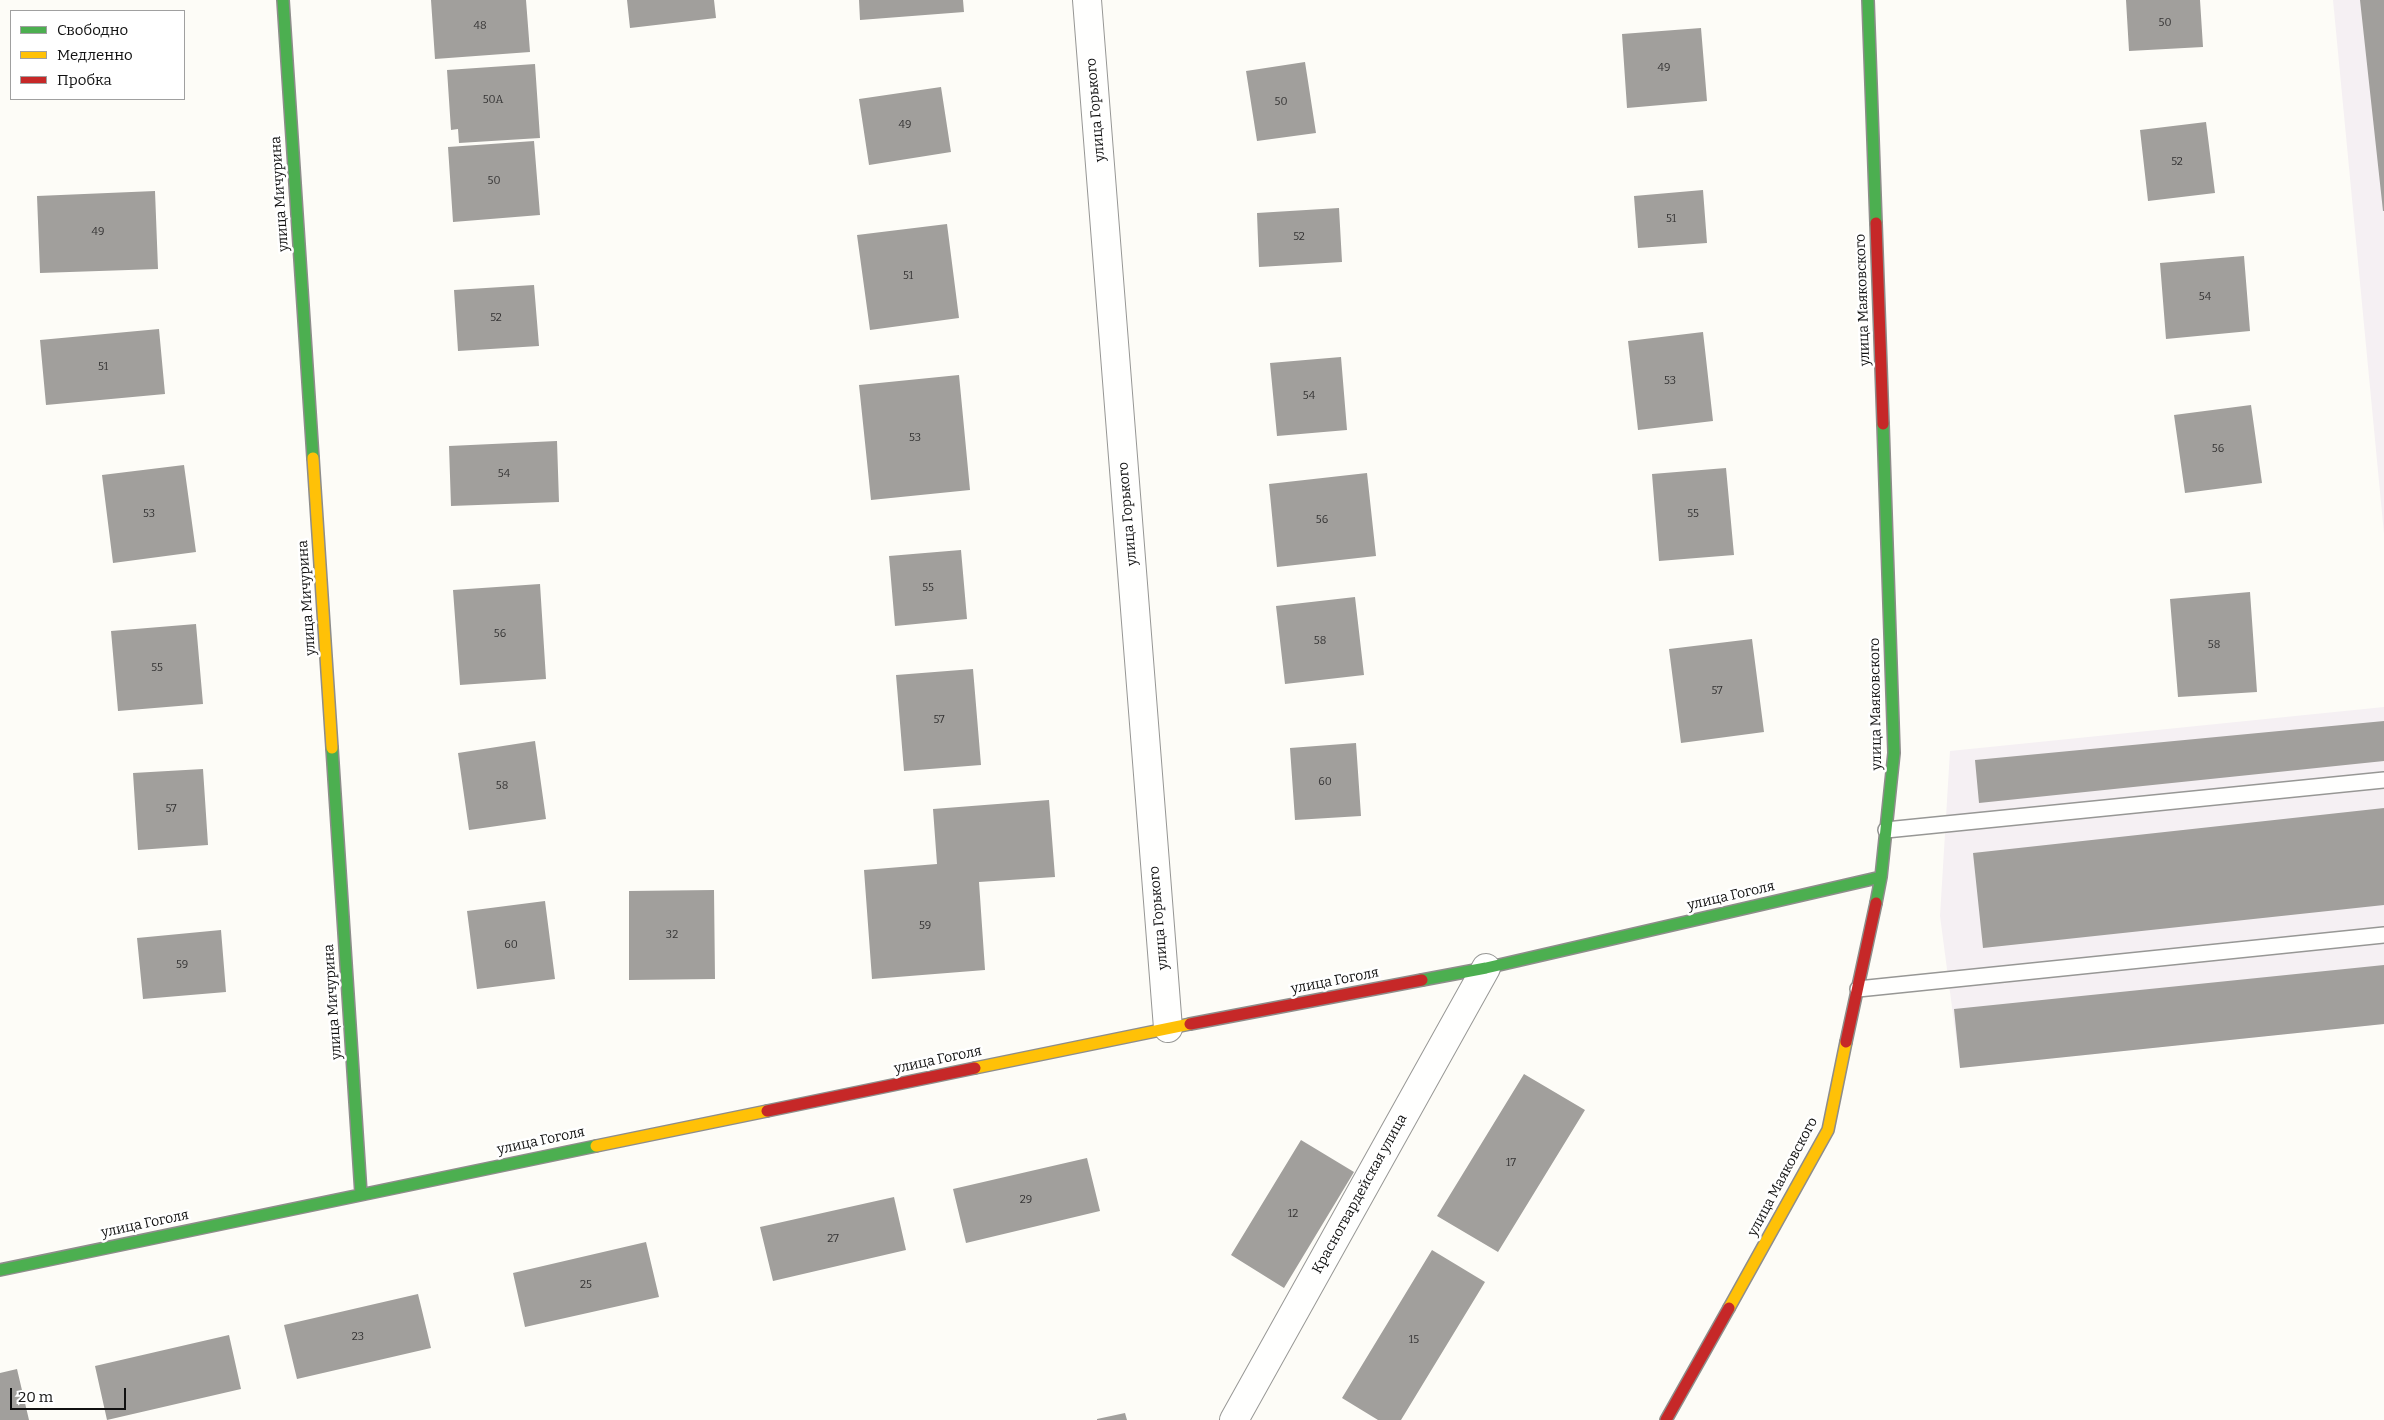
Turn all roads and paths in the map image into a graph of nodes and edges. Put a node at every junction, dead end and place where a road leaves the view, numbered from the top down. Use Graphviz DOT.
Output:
graph roads {
  1 [pos="282,0"];
  2 [pos="1087,0"];
  3 [pos="1868,0"];
  4 [pos="2384,780"];
  5 [pos="1886,830"];
  6 [pos="1881,877"];
  7 [pos="2384,935"];
  8 [pos="1486,968"];
  9 [pos="1858,989"];
  10 [pos="1168,1028"];
  11 [pos="361,1194"];
  12 [pos="0,1270"];
  13 [pos="1234,1420"];
  14 [pos="1666,1420"];
  1 -- 11 [label="street, улица Мичурина"];
  2 -- 10 [label="street, улица Горького"];
  3 -- 5 [label="street, улица Маяковского"];
  4 -- 5 [label="lane"];
  5 -- 6 [label="street, улица Маяковского"];
  6 -- 8 [label="street, улица Гоголя"];
  6 -- 9 [label="street, улица Маяковского"];
  7 -- 9 [label="lane"];
  8 -- 10 [label="street, улица Гоголя"];
  8 -- 13 [label="street, Красногвардейская улица"];
  9 -- 14 [label="street, улица Маяковского"];
  10 -- 11 [label="street, улица Гоголя"];
  11 -- 12 [label="street, улица Гоголя"];
}
